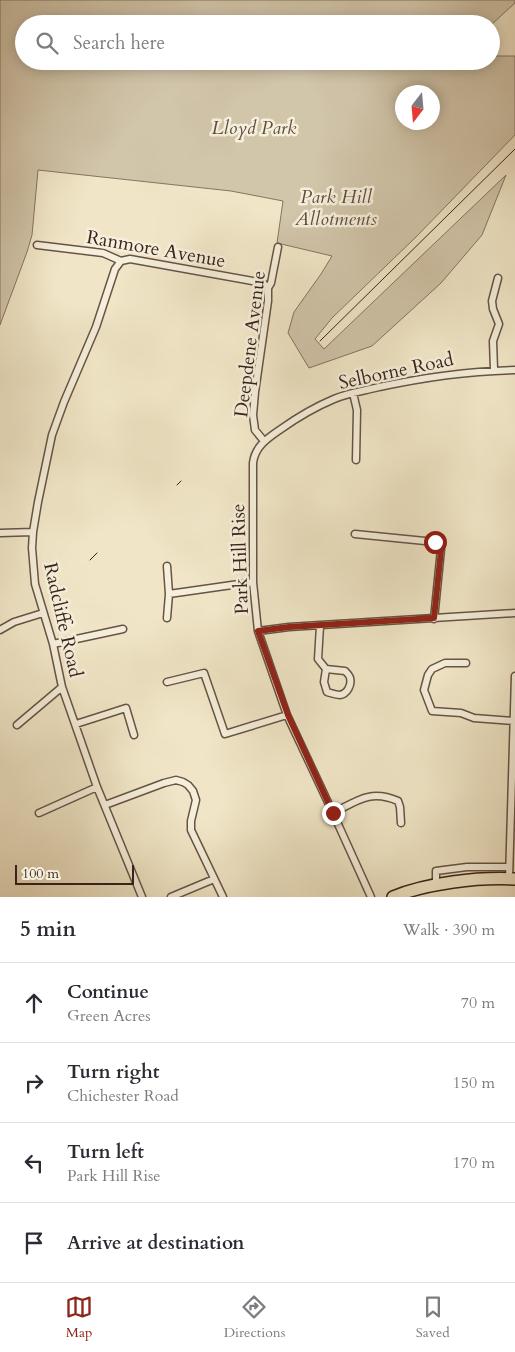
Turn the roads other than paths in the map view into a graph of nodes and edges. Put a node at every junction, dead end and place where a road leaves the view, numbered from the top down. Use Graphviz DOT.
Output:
graph roads {
  1 [pos="37,245"];
  2 [pos="278,247"];
  3 [pos="121,261"];
  4 [pos="498,278"];
  5 [pos="268,288"];
  6 [pos="494,370"];
  7 [pos="515,370"];
  8 [pos="353,393"];
  9 [pos="264,441"];
  10 [pos="356,460"];
  11 [pos="33,532"];
  12 [pos="0,533"];
  13 [pos="355,534"];
  14 [pos="167,566"];
  15 [pos="253,582"];
  16 [pos="169,594"];
  17 [pos="44,612"];
  18 [pos="515,613"];
  19 [pos="167,618"];
  20 [pos="434,618"];
  21 [pos="320,626"];
  22 [pos="123,629"];
  23 [pos="0,630"];
  24 [pos="258,631"];
  25 [pos="53,644"];
  26 [pos="466,663"];
  27 [pos="326,669"];
  28 [pos="515,676"];
  29 [pos="167,682"];
  30 [pos="62,687"];
  31 [pos="288,715"];
  32 [pos="513,721"];
  33 [pos="76,724"];
  34 [pos="17,725"];
  35 [pos="134,736"];
  36 [pos="514,769"];
  37 [pos="97,788"];
  38 [pos="105,806"];
  39 [pos="39,813"];
  40 [pos="333,813"];
  41 [pos="401,823"];
  42 [pos="509,867"];
  43 [pos="214,879"];
  44 [pos="513,882"];
  45 [pos="436,885"];
  46 [pos="142,897"];
  47 [pos="171,897"];
  48 [pos="223,897"];
  49 [pos="371,897"];
  50 [pos="393,897"];
  51 [pos="418,897"];
  1 -- 3 [label="street, Ranmore Avenue"];
  2 -- 5 [label="street, Deepdene Avenue"];
  3 -- 5 [label="street, Ranmore Avenue"];
  3 -- 11 [label="street, Radcliffe Road"];
  4 -- 6 [label="street"];
  5 -- 9 [label="street, Deepdene Avenue"];
  6 -- 7 [label="street, Selborne Road"];
  6 -- 8 [label="street, Selborne Road"];
  8 -- 9 [label="street, Selborne Road"];
  8 -- 10 [label="street"];
  9 -- 15 [label="street, Park Hill Rise"];
  11 -- 12 [label="street"];
  11 -- 17 [label="street, Radcliffe Road"];
  13 -- 20 [label="street"];
  14 -- 16 [label="street"];
  15 -- 16 [label="street"];
  15 -- 24 [label="street, Park Hill Rise"];
  16 -- 19 [label="street"];
  17 -- 23 [label="street"];
  17 -- 25 [label="street, Radcliffe Road"];
  18 -- 20 [label="street"];
  20 -- 21 [label="street"];
  21 -- 24 [label="street"];
  21 -- 27 [label="street"];
  22 -- 25 [label="street"];
  24 -- 31 [label="street, Park Hill Rise"];
  25 -- 30 [label="street, Radcliffe Road"];
  26 -- 32 [label="street"];
  27 -- 27 [label="street"];
  28 -- 32 [label="street"];
  29 -- 31 [label="street"];
  30 -- 33 [label="street, Radcliffe Road"];
  30 -- 34 [label="street"];
  31 -- 40 [label="street, Park Hill Rise"];
  32 -- 36 [label="street"];
  33 -- 35 [label="street"];
  33 -- 37 [label="street, Radcliffe Road"];
  36 -- 42 [label="street"];
  37 -- 38 [label="street, Radcliffe Road"];
  37 -- 39 [label="street"];
  38 -- 43 [label="street"];
  38 -- 46 [label="street, Radcliffe Road"];
  40 -- 41 [label="street"];
  40 -- 49 [label="street, Park Hill Rise"];
  42 -- 44 [label="street"];
  42 -- 45 [label="street"];
  43 -- 47 [label="street"];
  43 -- 48 [label="street"];
  44 -- 45 [label="highway"];
  44 -- 51 [label="highway"];
  45 -- 50 [label="highway"];
}
